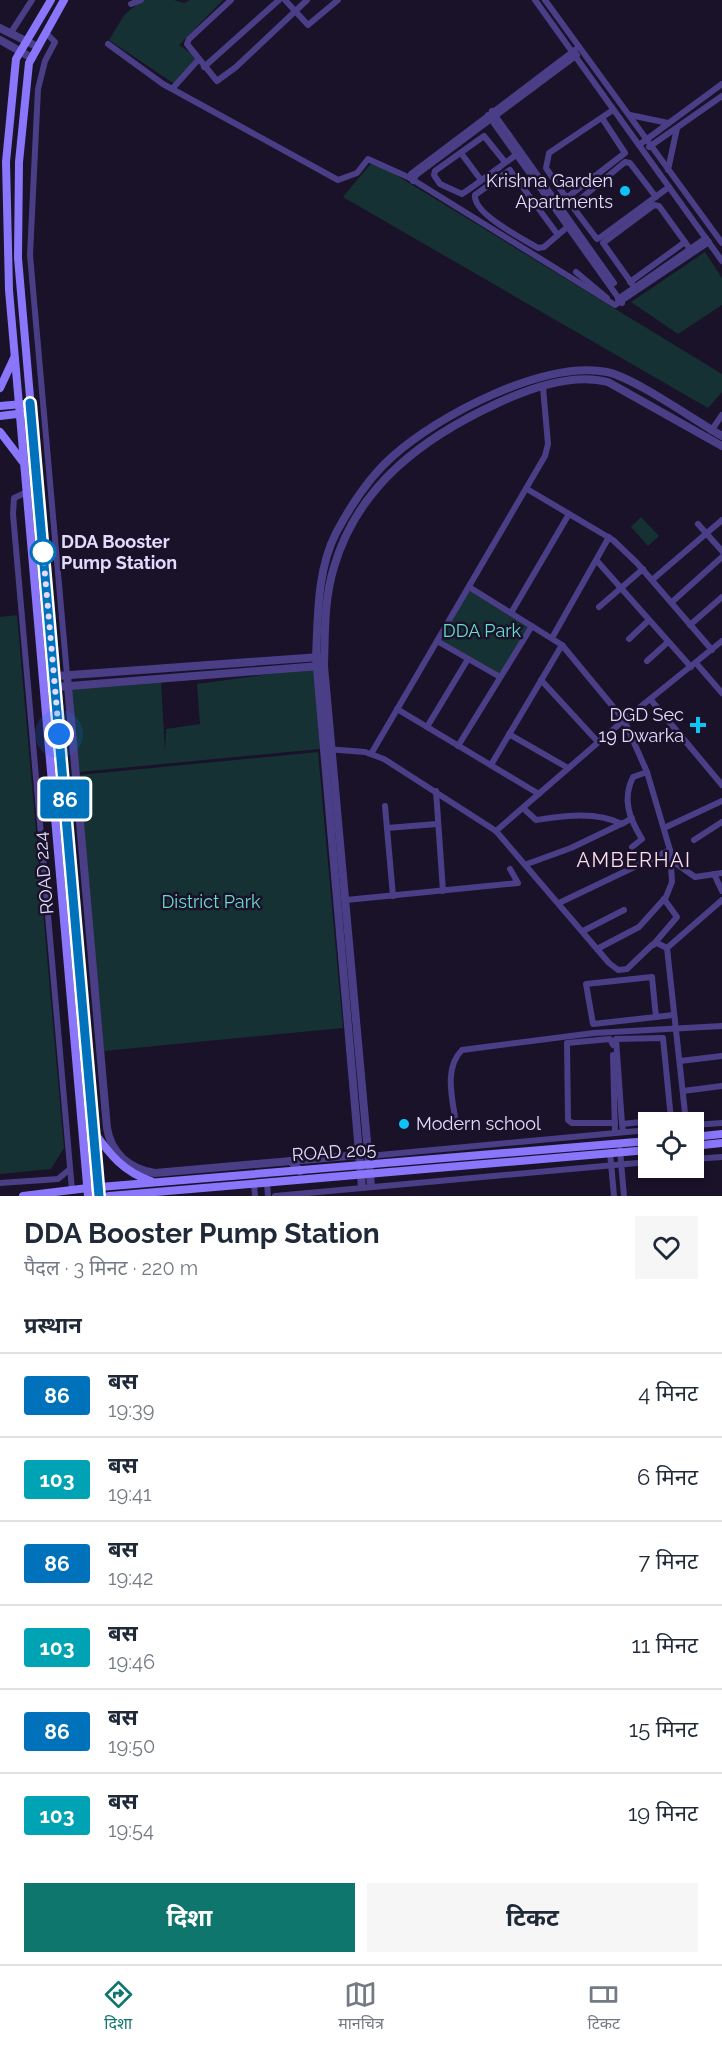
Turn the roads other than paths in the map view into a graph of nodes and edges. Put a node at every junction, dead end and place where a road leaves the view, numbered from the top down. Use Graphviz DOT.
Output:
graph roads {
  1 [pos="32,0"];
  2 [pos="51,0"];
  3 [pos="64,0"];
  4 [pos="141,0"];
  5 [pos="231,0"];
  6 [pos="279,0"];
  7 [pos="285,0"];
  8 [pos="307,0"];
  9 [pos="338,0"];
  10 [pos="536,0"];
  11 [pos="545,0"];
  12 [pos="131,4"];
  13 [pos="294,11"];
  14 [pos="0,28"];
  15 [pos="46,33"];
  16 [pos="10,34"];
  17 [pos="0,40"];
  18 [pos="26,42"];
  19 [pos="108,44"];
  20 [pos="38,47"];
  21 [pos="581,49"];
  22 [pos="20,52"];
  23 [pos="574,54"];
  24 [pos="32,58"];
  25 [pos="198,60"];
  26 [pos="204,67"];
  27 [pos="722,84"];
  28 [pos="173,88"];
  29 [pos="722,96"];
  30 [pos="613,110"];
  31 [pos="491,115"];
  32 [pos="629,115"];
  33 [pos="602,118"];
  34 [pos="668,123"];
  35 [pos="677,127"];
  36 [pos="648,143"];
  37 [pos="641,148"];
  38 [pos="460,153"];
  39 [pos="516,155"];
  40 [pos="506,162"];
  41 [pos="668,170"];
  42 [pos="411,180"];
  43 [pos="481,180"];
  44 [pos="669,187"];
  45 [pos="656,197"];
  46 [pos="568,227"];
  47 [pos="558,235"];
  48 [pos="597,239"];
  49 [pos="707,240"];
  50 [pos="685,243"];
  51 [pos="722,243"];
  52 [pos="587,246"];
  53 [pos="690,249"];
  54 [pos="722,261"];
  55 [pos="576,272"];
  56 [pos="632,285"];
  57 [pos="621,299"];
  58 [pos="15,355"];
  59 [pos="524,383"];
  60 [pos="0,387"];
  61 [pos="543,387"];
  62 [pos="527,392"];
  63 [pos="0,406"];
  64 [pos="31,408"];
  65 [pos="20,409"];
  66 [pos="722,415"];
  67 [pos="0,416"];
  68 [pos="0,432"];
  69 [pos="717,436"];
  70 [pos="25,465"];
  71 [pos="527,489"];
  72 [pos="27,492"];
  73 [pos="569,514"];
  74 [pos="722,520"];
  75 [pos="698,524"];
  76 [pos="706,533"];
  77 [pos="609,537"];
  78 [pos="722,551"];
  79 [pos="722,557"];
  80 [pos="597,561"];
  81 [pos="33,567"];
  82 [pos="18,569"];
  83 [pos="643,569"];
  84 [pos="652,580"];
  85 [pos="469,587"];
  86 [pos="621,588"];
  87 [pos="722,597"];
  88 [pos="672,602"];
  89 [pos="599,607"];
  90 [pos="511,613"];
  91 [pos="649,620"];
  92 [pos="690,625"];
  93 [pos="532,626"];
  94 [pos="552,638"];
  95 [pos="629,639"];
  96 [pos="437,641"];
  97 [pos="722,641"];
  98 [pos="668,642"];
  99 [pos="562,645"];
  100 [pos="712,650"];
  101 [pos="468,658"];
  102 [pos="320,661"];
  103 [pos="647,661"];
  104 [pos="693,665"];
  105 [pos="67,675"];
  106 [pos="54,676"];
  107 [pos="43,677"];
  108 [pos="500,677"];
  109 [pos="541,680"];
  110 [pos="69,685"];
  111 [pos="55,686"];
  112 [pos="45,688"];
  113 [pos="722,693"];
  114 [pos="651,700"];
  115 [pos="397,709"];
  116 [pos="624,720"];
  117 [pos="427,727"];
  118 [pos="509,735"];
  119 [pos="598,742"];
  120 [pos="458,746"];
  121 [pos="328,749"];
  122 [pos="370,754"];
  123 [pos="491,765"];
  124 [pos="568,768"];
  125 [pos="647,772"];
  126 [pos="722,785"];
  127 [pos="436,791"];
  128 [pos="539,794"];
  129 [pos="722,801"];
  130 [pos="385,806"];
  131 [pos="523,808"];
  132 [pos="632,818"];
  133 [pos="722,822"];
  134 [pos="624,823"];
  135 [pos="437,824"];
  136 [pos="387,828"];
  137 [pos="664,828"];
  138 [pos="496,831"];
  139 [pos="694,840"];
  140 [pos="632,847"];
  141 [pos="670,850"];
  142 [pos="671,860"];
  143 [pos="527,864"];
  144 [pos="510,869"];
  145 [pos="722,873"];
  146 [pos="714,874"];
  147 [pos="443,891"];
  148 [pos="722,891"];
  149 [pos="393,896"];
  150 [pos="664,899"];
  151 [pos="346,900"];
  152 [pos="722,900"];
  153 [pos="559,903"];
  154 [pos="624,910"];
  155 [pos="583,931"];
  156 [pos="653,945"];
  157 [pos="667,948"];
  158 [pos="597,949"];
  159 [pos="673,1015"];
  160 [pos="656,1017"];
  161 [pos="722,1026"];
  162 [pos="674,1029"];
  163 [pos="722,1056"];
  164 [pos="680,1061"];
  165 [pos="722,1086"];
  166 [pos="683,1091"];
  167 [pos="685,1112"];
  168 [pos="615,1123"];
  169 [pos="722,1123"];
  170 [pos="456,1124"];
  171 [pos="622,1124"];
  172 [pos="704,1124"];
  173 [pos="94,1131"];
  174 [pos="638,1131"];
  175 [pos="623,1132"];
  176 [pos="615,1133"];
  177 [pos="722,1134"];
  178 [pos="704,1136"];
  179 [pos="722,1143"];
  180 [pos="638,1144"];
  181 [pos="704,1145"];
  182 [pos="620,1148"];
  183 [pos="609,1149"];
  184 [pos="638,1149"];
  185 [pos="359,1155"];
  186 [pos="369,1156"];
  187 [pos="722,1157"];
  188 [pos="704,1158"];
  189 [pos="291,1161"];
  190 [pos="638,1163"];
  191 [pos="621,1164"];
  192 [pos="611,1165"];
  193 [pos="70,1168"];
  194 [pos="370,1170"];
  195 [pos="300,1171"];
  196 [pos="360,1171"];
  197 [pos="0,1183"];
  198 [pos="156,1183"];
  199 [pos="277,1183"];
  200 [pos="267,1184"];
  201 [pos="254,1185"];
  202 [pos="371,1186"];
  203 [pos="362,1187"];
  204 [pos="72,1190"];
  205 [pos="88,1192"];
  206 [pos="99,1192"];
  207 [pos="149,1195"];
  208 [pos="23,1196"];
  209 [pos="109,1196"];
  210 [pos="255,1196"];
  211 [pos="268,1196"];
  212 [pos="277,1196"];
  213 [pos="614,1196"];
  214 [pos="624,1196"];
  1 -- 16 [label="street"];
  2 -- 18 [label="main road, ROAD 224"];
  3 -- 15 [label="main road, ROAD 224"];
  4 -- 12 [label="street"];
  5 -- 25 [label="street"];
  6 -- 26 [label="street"];
  7 -- 13 [label="street"];
  8 -- 13 [label="street"];
  9 -- 13 [label="street"];
  10 -- 23 [label="street"];
  11 -- 21 [label="street"];
  13 -- 26 [label="street"];
  14 -- 16 [label="street"];
  15 -- 20 [label="main road, ROAD 224"];
  15 -- 105 [label="street"];
  16 -- 18 [label="street"];
  17 -- 22 [label="street"];
  18 -- 20 [label="street"];
  18 -- 22 [label="main road, ROAD 224"];
  19 -- 28 [label="street"];
  20 -- 24 [label="main road, ROAD 224"];
  21 -- 23 [label="street"];
  21 -- 32 [label="street"];
  22 -- 24 [label="street"];
  22 -- 58 [label="main road, ROAD 224"];
  23 -- 30 [label="street"];
  23 -- 31 [label="street"];
  24 -- 64 [label="main road, ROAD 224"];
  25 -- 26 [label="street"];
  25 -- 28 [label="street"];
  27 -- 34 [label="street"];
  28 -- 42 [label="street"];
  29 -- 35 [label="street"];
  30 -- 33 [label="street"];
  30 -- 37 [label="street"];
  31 -- 39 [label="street"];
  31 -- 42 [label="street"];
  31 -- 52 [label="street"];
  32 -- 34 [label="street"];
  32 -- 36 [label="street"];
  33 -- 33 [label="street"];
  34 -- 36 [label="street"];
  35 -- 36 [label="street"];
  35 -- 41 [label="street"];
  36 -- 37 [label="street"];
  36 -- 41 [label="street"];
  37 -- 44 [label="street"];
  38 -- 40 [label="street"];
  38 -- 43 [label="street"];
  38 -- 43 [label="street"];
  39 -- 40 [label="street"];
  39 -- 46 [label="street"];
  40 -- 43 [label="street"];
  41 -- 51 [label="street"];
  42 -- 57 [label="street"];
  44 -- 45 [label="street"];
  44 -- 49 [label="street"];
  45 -- 48 [label="street"];
  45 -- 48 [label="street"];
  46 -- 47 [label="street"];
  46 -- 57 [label="street"];
  47 -- 47 [label="street"];
  48 -- 52 [label="street"];
  49 -- 53 [label="street"];
  49 -- 54 [label="street"];
  49 -- 57 [label="street"];
  50 -- 53 [label="street"];
  50 -- 56 [label="street"];
  50 -- 56 [label="street"];
  52 -- 57 [label="street"];
  53 -- 56 [label="street"];
  55 -- 57 [label="street"];
  56 -- 57 [label="street"];
  58 -- 60 [label="main road"];
  58 -- 65 [label="main road, ROAD 224"];
  59 -- 62 [label="street"];
  59 -- 69 [label="street"];
  59 -- 102 [label="street"];
  61 -- 62 [label="street"];
  61 -- 69 [label="street"];
  61 -- 71 [label="street"];
  62 -- 102 [label="street"];
  63 -- 65 [label="main road"];
  64 -- 65 [label="main road"];
  64 -- 106 [label="main road, ROAD 224"];
  65 -- 67 [label="main road"];
  65 -- 70 [label="main road, ROAD 224"];
  66 -- 69 [label="street"];
  68 -- 70 [label="main road"];
  70 -- 72 [label="main road, ROAD 224"];
  71 -- 73 [label="street"];
  71 -- 85 [label="street"];
  72 -- 81 [label="main road, ROAD 224"];
  72 -- 82 [label="street"];
  73 -- 77 [label="street"];
  73 -- 90 [label="street"];
  74 -- 76 [label="street"];
  75 -- 76 [label="street"];
  76 -- 78 [label="street"];
  76 -- 84 [label="street"];
  77 -- 80 [label="street"];
  77 -- 83 [label="street"];
  79 -- 88 [label="street"];
  80 -- 86 [label="street"];
  80 -- 94 [label="street"];
  81 -- 82 [label="street"];
  81 -- 107 [label="main road, ROAD 224"];
  82 -- 193 [label="street"];
  83 -- 84 [label="street"];
  83 -- 86 [label="street"];
  84 -- 88 [label="street"];
  85 -- 90 [label="street"];
  85 -- 96 [label="street"];
  86 -- 89 [label="street"];
  86 -- 91 [label="street"];
  87 -- 92 [label="street"];
  88 -- 92 [label="street"];
  90 -- 93 [label="street"];
  91 -- 95 [label="street"];
  91 -- 98 [label="street"];
  92 -- 100 [label="street"];
  93 -- 94 [label="street"];
  93 -- 108 [label="street"];
  94 -- 99 [label="street"];
  96 -- 101 [label="street"];
  96 -- 115 [label="street"];
  97 -- 100 [label="street"];
  98 -- 103 [label="street"];
  98 -- 104 [label="street"];
  99 -- 109 [label="street"];
  99 -- 116 [label="street"];
  100 -- 104 [label="street"];
  101 -- 108 [label="street"];
  101 -- 117 [label="street"];
  102 -- 105 [label="street"];
  102 -- 110 [label="street"];
  102 -- 121 [label="street"];
  104 -- 113 [label="street"];
  104 -- 114 [label="street"];
  105 -- 106 [label="street"];
  105 -- 110 [label="street"];
  106 -- 107 [label="street"];
  106 -- 111 [label="main road, ROAD 224"];
  107 -- 112 [label="main road, ROAD 224"];
  108 -- 120 [label="street"];
  109 -- 118 [label="street"];
  109 -- 119 [label="street"];
  110 -- 111 [label="street"];
  110 -- 189 [label="street"];
  111 -- 112 [label="street"];
  111 -- 173 [label="main road, ROAD 224"];
  112 -- 205 [label="main road, ROAD 224"];
  114 -- 116 [label="street"];
  114 -- 126 [label="street"];
  115 -- 117 [label="street"];
  115 -- 122 [label="street"];
  116 -- 119 [label="street"];
  116 -- 125 [label="street"];
  117 -- 120 [label="street"];
  118 -- 123 [label="street"];
  118 -- 124 [label="street"];
  119 -- 124 [label="street"];
  120 -- 123 [label="street"];
  121 -- 122 [label="street"];
  121 -- 151 [label="street"];
  121 -- 185 [label="street"];
  122 -- 127 [label="street"];
  123 -- 128 [label="street"];
  124 -- 128 [label="street"];
  125 -- 132 [label="street"];
  125 -- 137 [label="street"];
  127 -- 135 [label="street"];
  127 -- 138 [label="street"];
  128 -- 131 [label="street"];
  129 -- 137 [label="street"];
  130 -- 136 [label="street"];
  131 -- 134 [label="street"];
  131 -- 138 [label="street"];
  132 -- 134 [label="street"];
  132 -- 140 [label="street"];
  133 -- 139 [label="street"];
  134 -- 143 [label="street"];
  135 -- 136 [label="street"];
  135 -- 147 [label="street"];
  136 -- 149 [label="street"];
  137 -- 141 [label="street"];
  138 -- 143 [label="street"];
  141 -- 142 [label="street"];
  141 -- 153 [label="street"];
  142 -- 146 [label="street"];
  142 -- 150 [label="street"];
  143 -- 153 [label="street"];
  144 -- 147 [label="street"];
  145 -- 146 [label="street"];
  146 -- 148 [label="street"];
  147 -- 149 [label="street"];
  149 -- 151 [label="street"];
  150 -- 156 [label="street"];
  150 -- 158 [label="street"];
  151 -- 186 [label="street"];
  152 -- 157 [label="street"];
  153 -- 155 [label="street"];
  154 -- 155 [label="street"];
  155 -- 158 [label="street"];
  156 -- 157 [label="street"];
  156 -- 158 [label="street"];
  157 -- 159 [label="street"];
  159 -- 160 [label="street"];
  159 -- 162 [label="street"];
  160 -- 160 [label="street"];
  161 -- 162 [label="street"];
  162 -- 164 [label="street"];
  162 -- 170 [label="street"];
  163 -- 164 [label="street"];
  164 -- 166 [label="street"];
  165 -- 166 [label="street"];
  166 -- 167 [label="street"];
  168 -- 168 [label="street"];
  168 -- 176 [label="street"];
  169 -- 172 [label="street"];
  171 -- 171 [label="street"];
  171 -- 175 [label="street"];
  173 -- 198 [label="main road"];
  173 -- 206 [label="main road, ROAD 224"];
  174 -- 175 [label="street"];
  175 -- 176 [label="street"];
  176 -- 186 [label="street"];
  177 -- 178 [label="main road"];
  179 -- 181 [label="main road"];
  180 -- 182 [label="main road, ROAD 205"];
  182 -- 183 [label="main road, ROAD 205"];
  182 -- 184 [label="main road, ROAD 205"];
  182 -- 191 [label="street"];
  183 -- 192 [label="street"];
  183 -- 194 [label="main road, ROAD 205"];
  185 -- 189 [label="street"];
  185 -- 196 [label="street"];
  186 -- 194 [label="street"];
  187 -- 188 [label="street"];
  189 -- 195 [label="street"];
  190 -- 191 [label="street"];
  191 -- 192 [label="street"];
  191 -- 214 [label="street"];
  192 -- 202 [label="street"];
  192 -- 213 [label="street"];
  193 -- 197 [label="street"];
  193 -- 204 [label="street"];
  194 -- 196 [label="main road, ROAD 205"];
  194 -- 202 [label="street"];
  195 -- 196 [label="main road, ROAD 205"];
  195 -- 198 [label="main road, ROAD 205"];
  196 -- 199 [label="main road, ROAD 205"];
  196 -- 203 [label="street"];
  198 -- 206 [label="main road, ROAD 205"];
  199 -- 200 [label="main road, ROAD 205"];
  199 -- 212 [label="street"];
  200 -- 201 [label="main road, ROAD 205"];
  200 -- 211 [label="street"];
  201 -- 207 [label="main road, ROAD 205"];
  201 -- 210 [label="street"];
  202 -- 203 [label="street"];
  203 -- 212 [label="street"];
  204 -- 205 [label="main road, ROAD 205"];
  204 -- 208 [label="main road, ROAD 205"];
  205 -- 206 [label="main road, ROAD 205"];
  207 -- 209 [label="main road, ROAD 205"];
}
